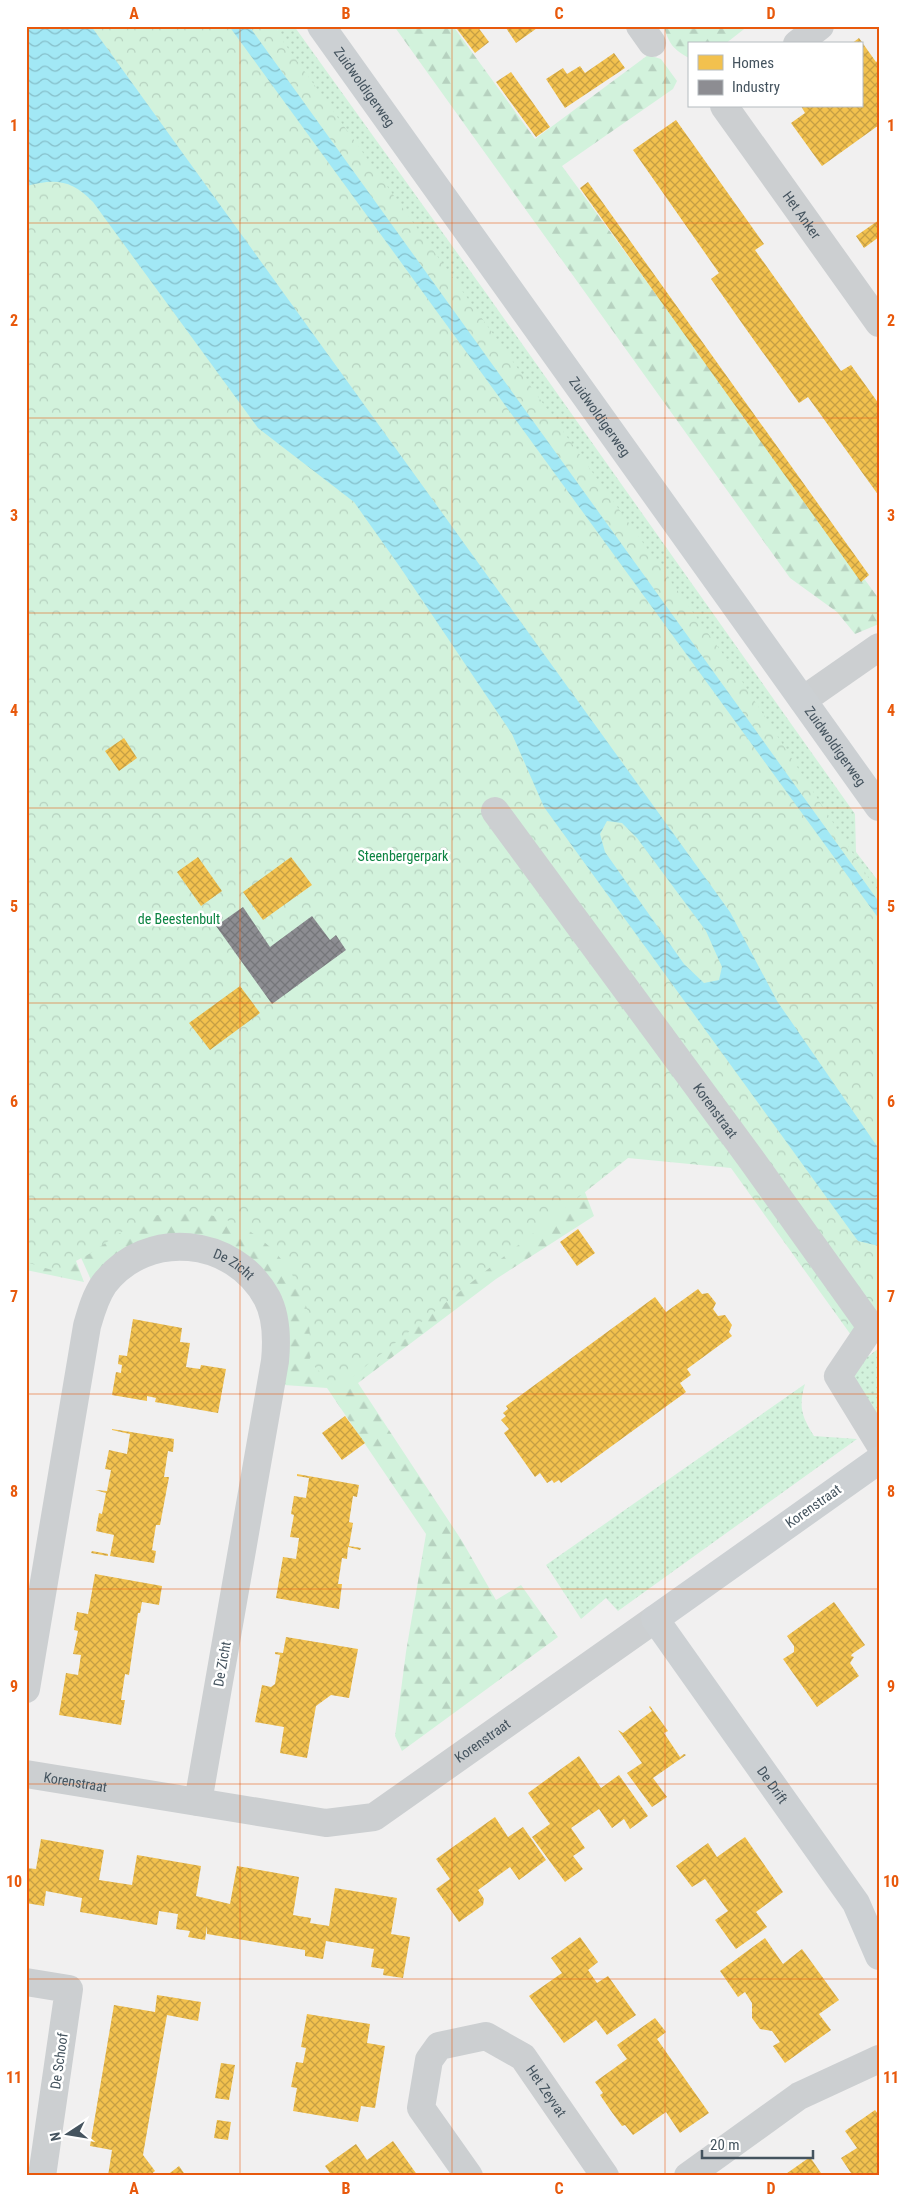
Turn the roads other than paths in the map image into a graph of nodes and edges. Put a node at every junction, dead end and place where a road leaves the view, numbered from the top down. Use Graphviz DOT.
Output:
graph roads {
  1 [pos="321,26"];
  2 [pos="820,26"];
  3 [pos="800,42"];
  4 [pos="725,108"];
  5 [pos="879,323"];
  6 [pos="879,647"];
  7 [pos="803,700"];
  8 [pos="879,807"];
  9 [pos="495,811"];
  10 [pos="879,1443"];
  11 [pos="879,1460"];
  12 [pos="655,1619"];
  13 [pos="26,1689"];
  14 [pos="26,1774"];
  15 [pos="198,1802"];
  16 [pos="879,1956"];
  17 [pos="26,1982"];
  18 [pos="879,2059"];
  19 [pos="42,2176"];
  20 [pos="469,2176"];
  21 [pos="605,2176"];
  22 [pos="688,2176"];
  1 -- 7 [label="main road, Zuidwoldigerweg"];
  2 -- 3 [label="street"];
  4 -- 5 [label="street, Het Anker"];
  6 -- 7 [label="street"];
  7 -- 8 [label="main road, Zuidwoldigerweg"];
  9 -- 10 [label="street, Korenstraat"];
  11 -- 12 [label="main road, Korenstraat"];
  12 -- 15 [label="street, Korenstraat"];
  12 -- 16 [label="main road, De Drift"];
  13 -- 15 [label="street, De Zicht"];
  14 -- 15 [label="street, Korenstraat"];
  17 -- 19 [label="street, De Schoof"];
  18 -- 22 [label="street"];
  20 -- 21 [label="street, Het Zeyvat"];
}
